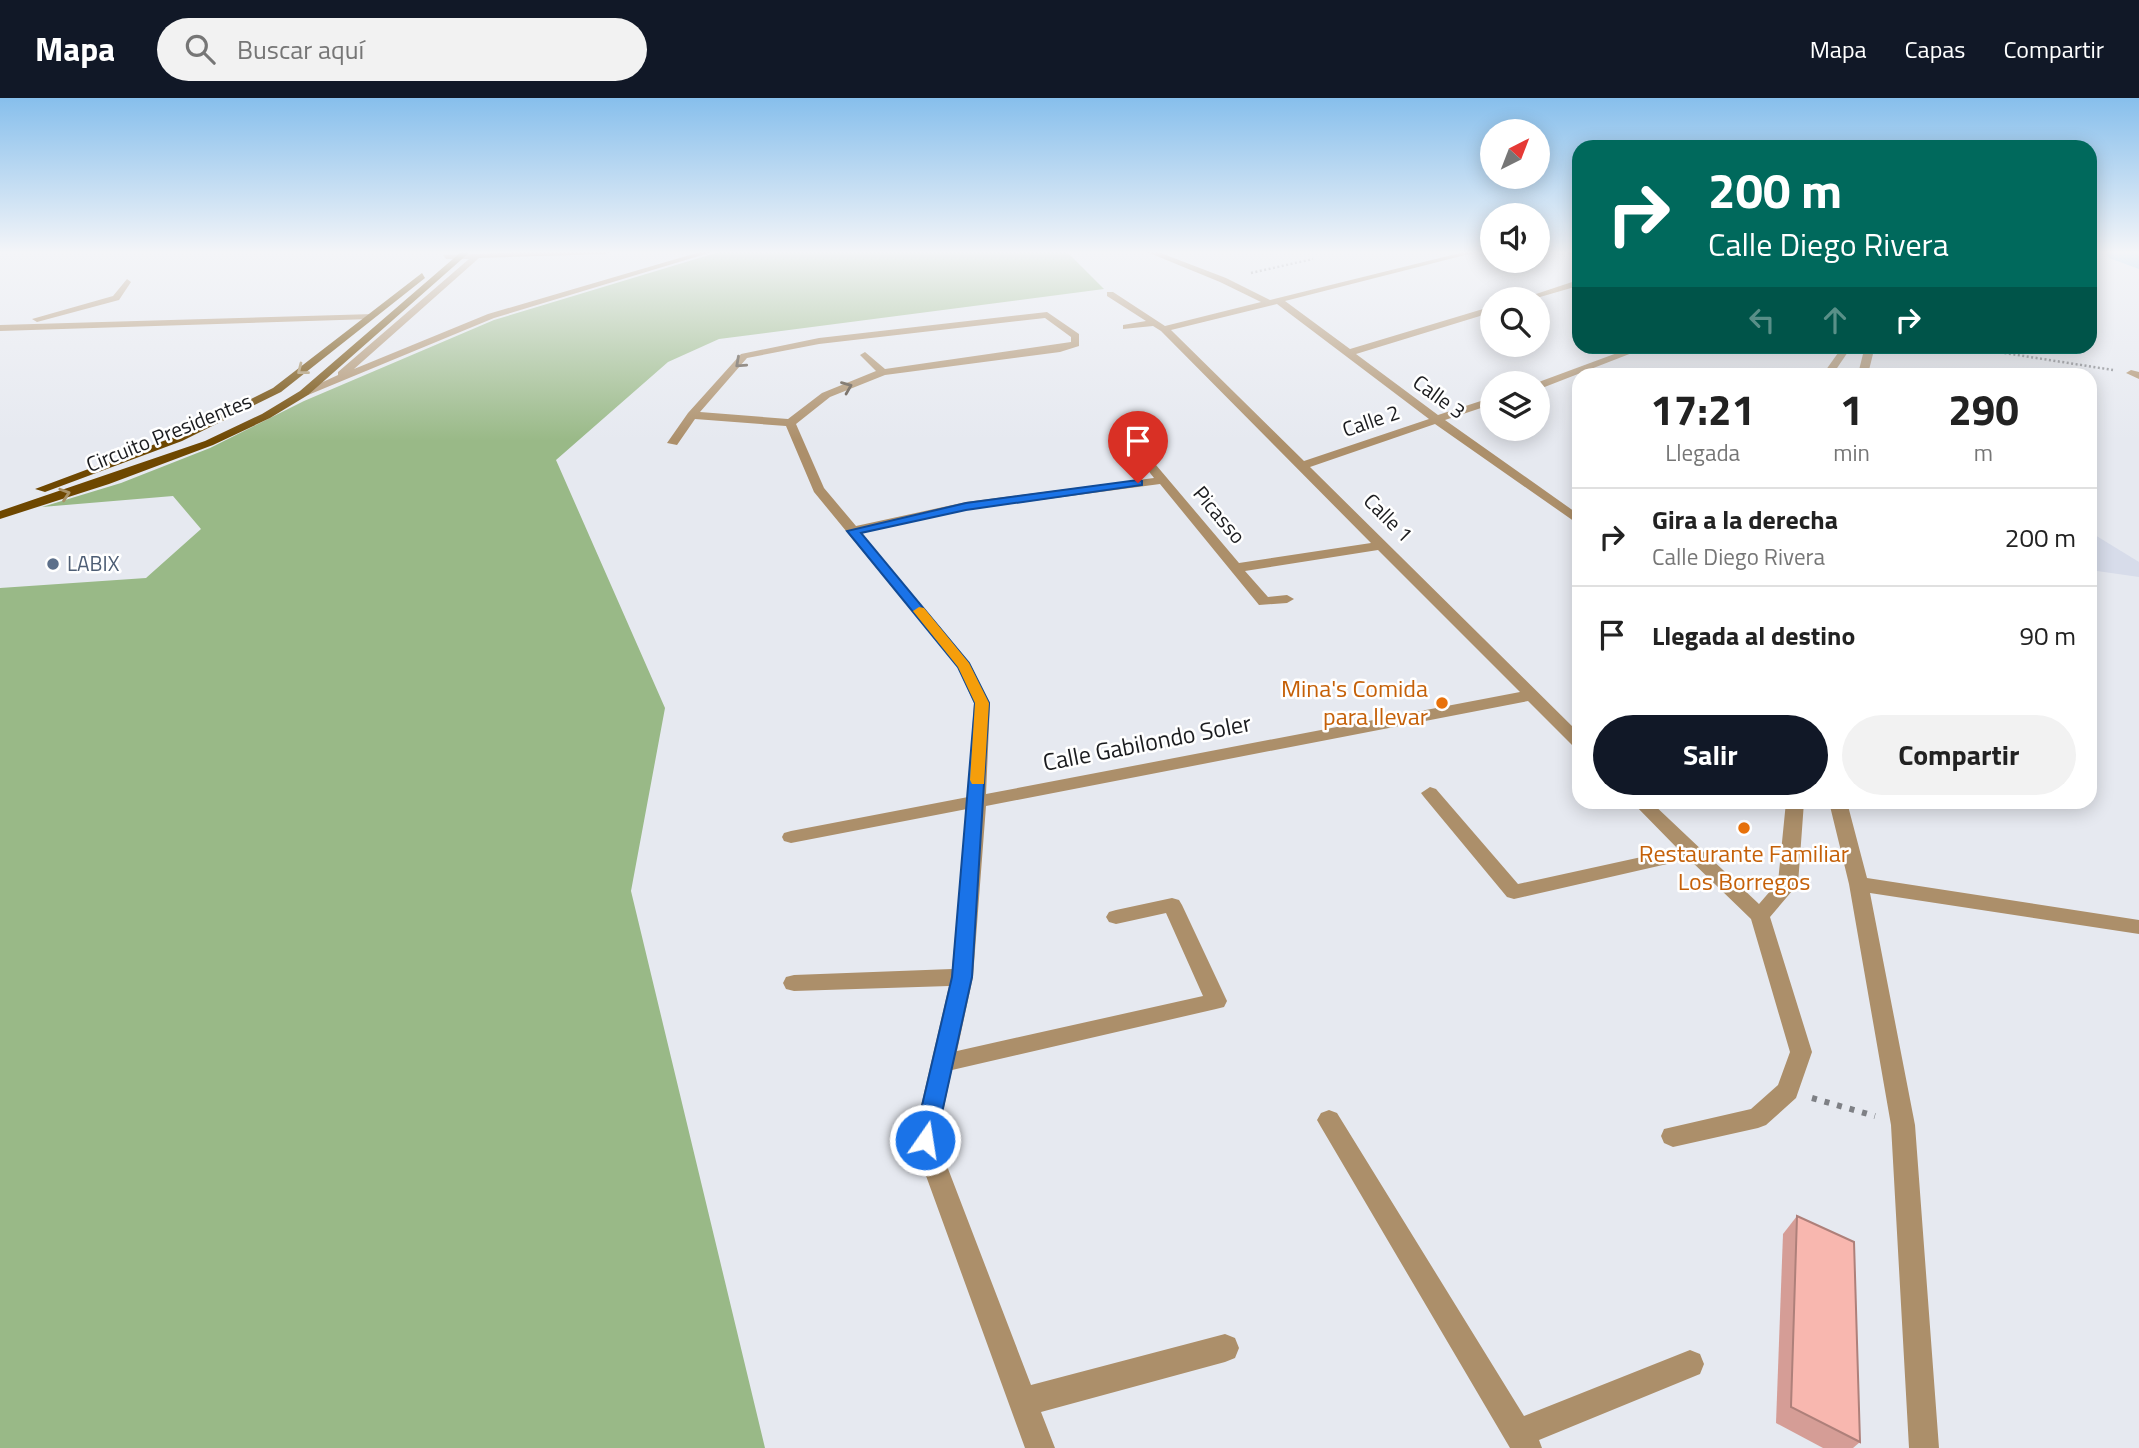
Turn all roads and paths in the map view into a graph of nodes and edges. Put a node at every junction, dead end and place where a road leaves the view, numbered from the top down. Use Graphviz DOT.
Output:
graph roads {
  1 [pos="55,315"];
  2 [pos="390,315"];
  3 [pos="408,315"];
  4 [pos="495,315"];
  5 [pos="1142,315"];
  6 [pos="1212,315"];
  7 [pos="1293,315"];
  8 [pos="1473,315"];
  9 [pos="371,316"];
  10 [pos="1159,326"];
  11 [pos="1126,327"];
  12 [pos="0,328"];
  13 [pos="1348,353"];
  14 [pos="1628,354"];
  15 [pos="2012,354"];
  16 [pos="865,355"];
  17 [pos="1595,368"];
  18 [pos="883,372"];
  19 [pos="2136,373"];
  20 [pos="1572,378"];
  21 [pos="335,382"];
  22 [pos="1550,384"];
  23 [pos="304,394"];
  24 [pos="1480,404"];
  25 [pos="692,415"];
  26 [pos="1436,419"];
  27 [pos="790,423"];
  28 [pos="673,443"];
  29 [pos="1141,454"];
  30 [pos="1303,466"];
  31 [pos="1163,480"];
  32 [pos="0,502"];
  33 [pos="0,515"];
  34 [pos="1572,516"];
  35 [pos="853,531"];
  36 [pos="1383,544"];
  37 [pos="1236,568"];
  38 [pos="1287,598"];
  39 [pos="1532,695"];
  40 [pos="1572,735"];
  41 [pos="1430,793"];
  42 [pos="977,801"];
  43 [pos="1648,809"];
  44 [pos="1794,809"];
  45 [pos="1840,809"];
  46 [pos="791,837"];
  47 [pos="1693,852"];
  48 [pos="1859,884"];
  49 [pos="1760,916"];
  50 [pos="1116,917"];
  51 [pos="2139,927"];
  52 [pos="962,977"];
  53 [pos="794,983"];
  54 [pos="943,1063"];
  55 [pos="1788,1091"];
  56 [pos="1329,1121"];
  57 [pos="1903,1125"];
  58 [pos="1673,1136"];
  59 [pos="1225,1348"];
  60 [pos="1689,1364"];
  61 [pos="1023,1402"];
  62 [pos="1523,1441"];
  63 [pos="1040,1448"];
  64 [pos="1924,1448"];
  1 -- 12 [label="street"];
  2 -- 23 [label="main road, Circuito Presidentes"];
  3 -- 21 [label="street"];
  4 -- 21 [label="street"];
  5 -- 10 [label="street, Calle 1"];
  6 -- 10 [label="street"];
  7 -- 13 [label="street, Calle 3"];
  8 -- 13 [label="street"];
  9 -- 12 [label="street"];
  9 -- 32 [label="main road, Circuito Presidentes, one-way"];
  10 -- 11 [label="street"];
  10 -- 30 [label="street, Calle 1"];
  13 -- 26 [label="street, Calle 3"];
  14 -- 17 [label="street"];
  15 -- 19 [label="path"];
  16 -- 18 [label="street"];
  18 -- 25 [label="street, one-way"];
  27 -- 18 [label="street, one-way"];
  20 -- 22 [label="street"];
  21 -- 23 [label="street"];
  33 -- 23 [label="main road, Circuito Presidentes, one-way"];
  24 -- 26 [label="street, Calle 2"];
  25 -- 27 [label="street"];
  25 -- 28 [label="street"];
  26 -- 30 [label="street, Calle 2"];
  26 -- 34 [label="street, Calle 3"];
  27 -- 35 [label="street"];
  29 -- 31 [label="street, Picasso"];
  30 -- 36 [label="street, Calle 1"];
  31 -- 35 [label="street"];
  31 -- 37 [label="street, Picasso"];
  35 -- 42 [label="street"];
  36 -- 37 [label="street"];
  36 -- 39 [label="street, Calle 1"];
  37 -- 38 [label="street, Picasso"];
  39 -- 40 [label="street, Calle 1"];
  39 -- 42 [label="street, Calle Gabilondo Soler"];
  41 -- 47 [label="street"];
  42 -- 46 [label="street, Calle Gabilondo Soler"];
  42 -- 52 [label="street"];
  43 -- 47 [label="street"];
  44 -- 49 [label="street"];
  45 -- 48 [label="street"];
  47 -- 49 [label="street"];
  48 -- 51 [label="street"];
  48 -- 57 [label="street"];
  49 -- 55 [label="street"];
  50 -- 54 [label="street"];
  52 -- 53 [label="street"];
  52 -- 54 [label="street"];
  54 -- 61 [label="street"];
  55 -- 57 [label="path"];
  55 -- 58 [label="street"];
  56 -- 62 [label="street"];
  57 -- 64 [label="street"];
  59 -- 61 [label="street"];
  60 -- 62 [label="street"];
  61 -- 63 [label="street"];
}
